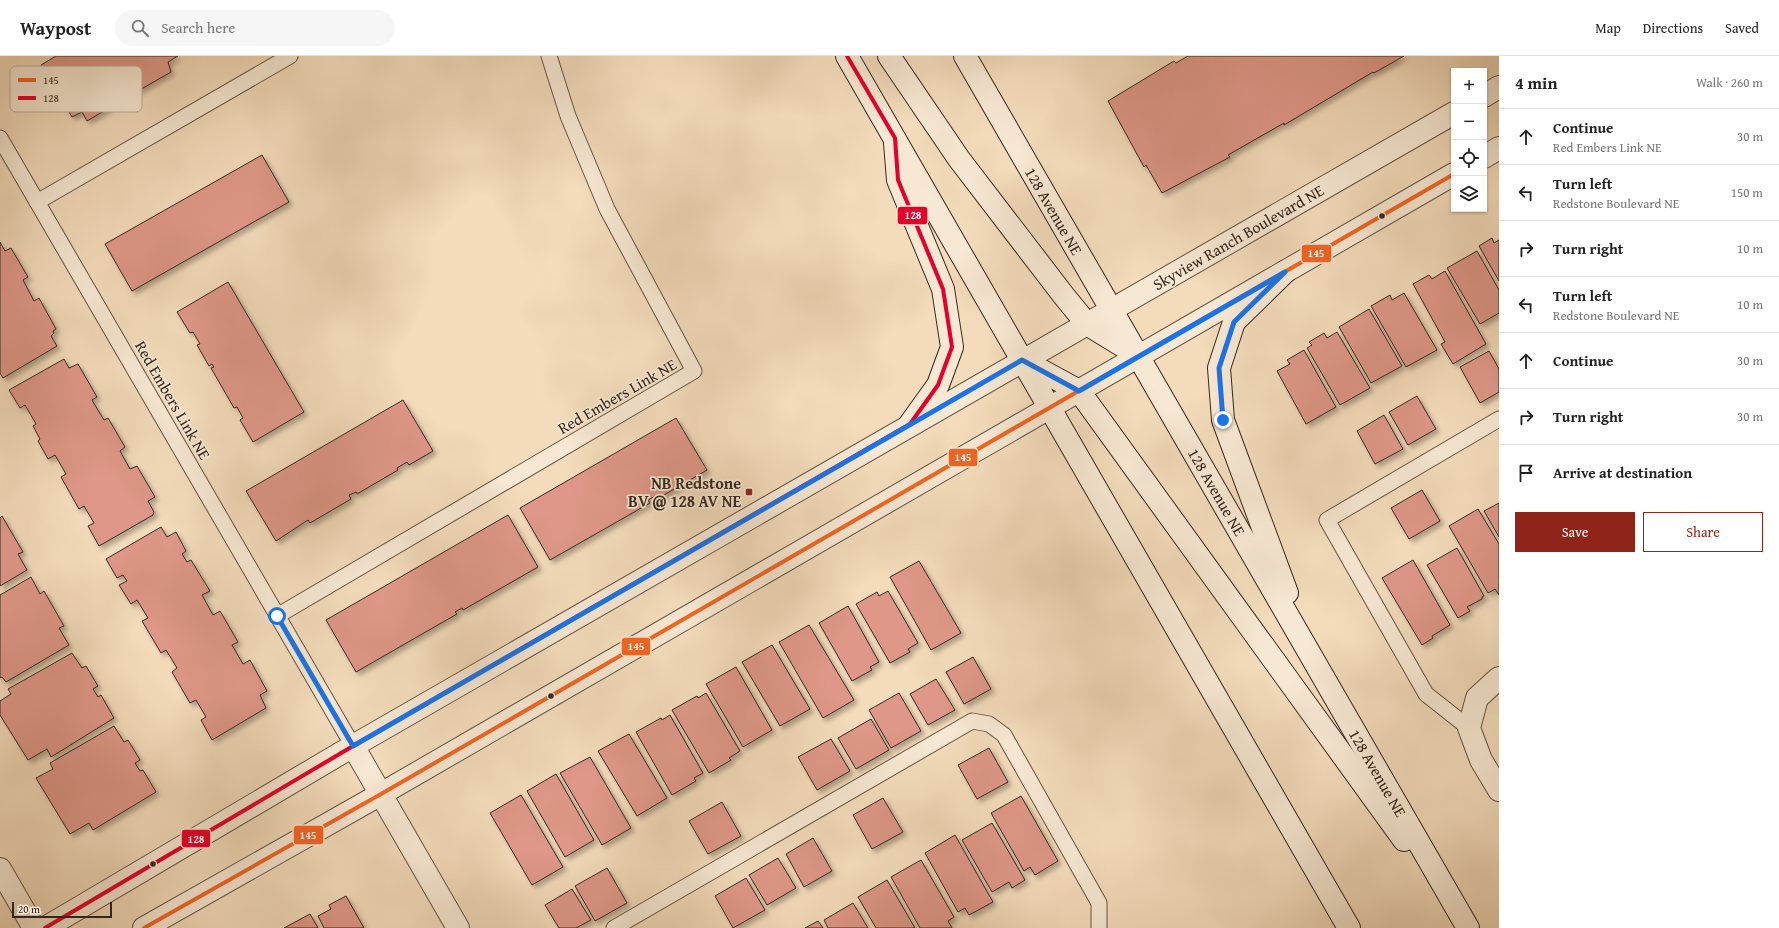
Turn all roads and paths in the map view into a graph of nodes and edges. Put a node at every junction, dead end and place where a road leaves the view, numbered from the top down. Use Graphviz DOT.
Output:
graph roads {
  1 [pos="290,56"];
  2 [pos="549,56"];
  3 [pos="847,56"];
  4 [pos="889,56"];
  5 [pos="965,56"];
  6 [pos="1499,87"];
  7 [pos="1487,94"];
  8 [pos="1451,115"];
  9 [pos="0,138"];
  10 [pos="895,138"];
  11 [pos="1499,148"];
  12 [pos="1487,155"];
  13 [pos="1451,176"];
  14 [pos="37,202"];
  15 [pos="1285,272"];
  16 [pos="1111,310"];
  17 [pos="1087,324"];
  18 [pos="1139,356"];
  19 [pos="1022,360"];
  20 [pos="1079,391"];
  21 [pos="1050,407"];
  22 [pos="1499,419"];
  23 [pos="910,424"];
  24 [pos="277,616"];
  25 [pos="1307,649"];
  26 [pos="1499,678"];
  27 [pos="1469,728"];
  28 [pos="353,746"];
  29 [pos="1499,790"];
  30 [pos="381,794"];
  31 [pos="0,870"];
  32 [pos="1463,920"];
  33 [pos="34,928"];
  34 [pos="45,928"];
  35 [pos="144,928"];
  36 [pos="458,928"];
  37 [pos="614,928"];
  38 [pos="1099,928"];
  39 [pos="1349,928"];
  1 -- 14 [label="lane"];
  2 -- 24 [label="lane, Red Embers Link NE"];
  3 -- 10 [label="main road"];
  4 -- 17 [label="main road"];
  5 -- 16 [label="main road, 128 Avenue NE"];
  6 -- 7 [label="main road"];
  8 -- 16 [label="main road, Skyview Ranch Boulevard NE"];
  9 -- 14 [label="lane, Red Embers Link NE"];
  10 -- 19 [label="main road"];
  10 -- 23 [label="main road"];
  11 -- 12 [label="main road"];
  13 -- 15 [label="main road"];
  14 -- 24 [label="lane, Red Embers Link NE"];
  15 -- 18 [label="main road"];
  15 -- 25 [label="main road"];
  16 -- 17 [label="main road, Skyview Ranch Boulevard NE"];
  16 -- 18 [label="main road, 128 Avenue NE"];
  17 -- 18 [label="main road"];
  17 -- 19 [label="main road, Skyview Ranch Boulevard NE"];
  18 -- 20 [label="main road"];
  18 -- 25 [label="main road, 128 Avenue NE"];
  19 -- 20 [label="main road"];
  19 -- 21 [label="main road"];
  19 -- 23 [label="main road, Skyview Ranch Boulevard NE"];
  20 -- 21 [label="main road"];
  20 -- 32 [label="main road"];
  21 -- 30 [label="main road"];
  21 -- 39 [label="main road"];
  22 -- 27 [label="lane"];
  23 -- 28 [label="main road, Skyview Ranch Boulevard NE"];
  24 -- 28 [label="lane, Red Embers Link NE"];
  25 -- 32 [label="main road, 128 Avenue NE"];
  26 -- 27 [label="main road"];
  27 -- 29 [label="main road"];
  28 -- 30 [label="main road"];
  28 -- 34 [label="main road, Skyview Ranch Boulevard NE"];
  30 -- 35 [label="main road"];
  30 -- 36 [label="main road"];
  31 -- 33 [label="main road"];
  37 -- 38 [label="lane"];
}
